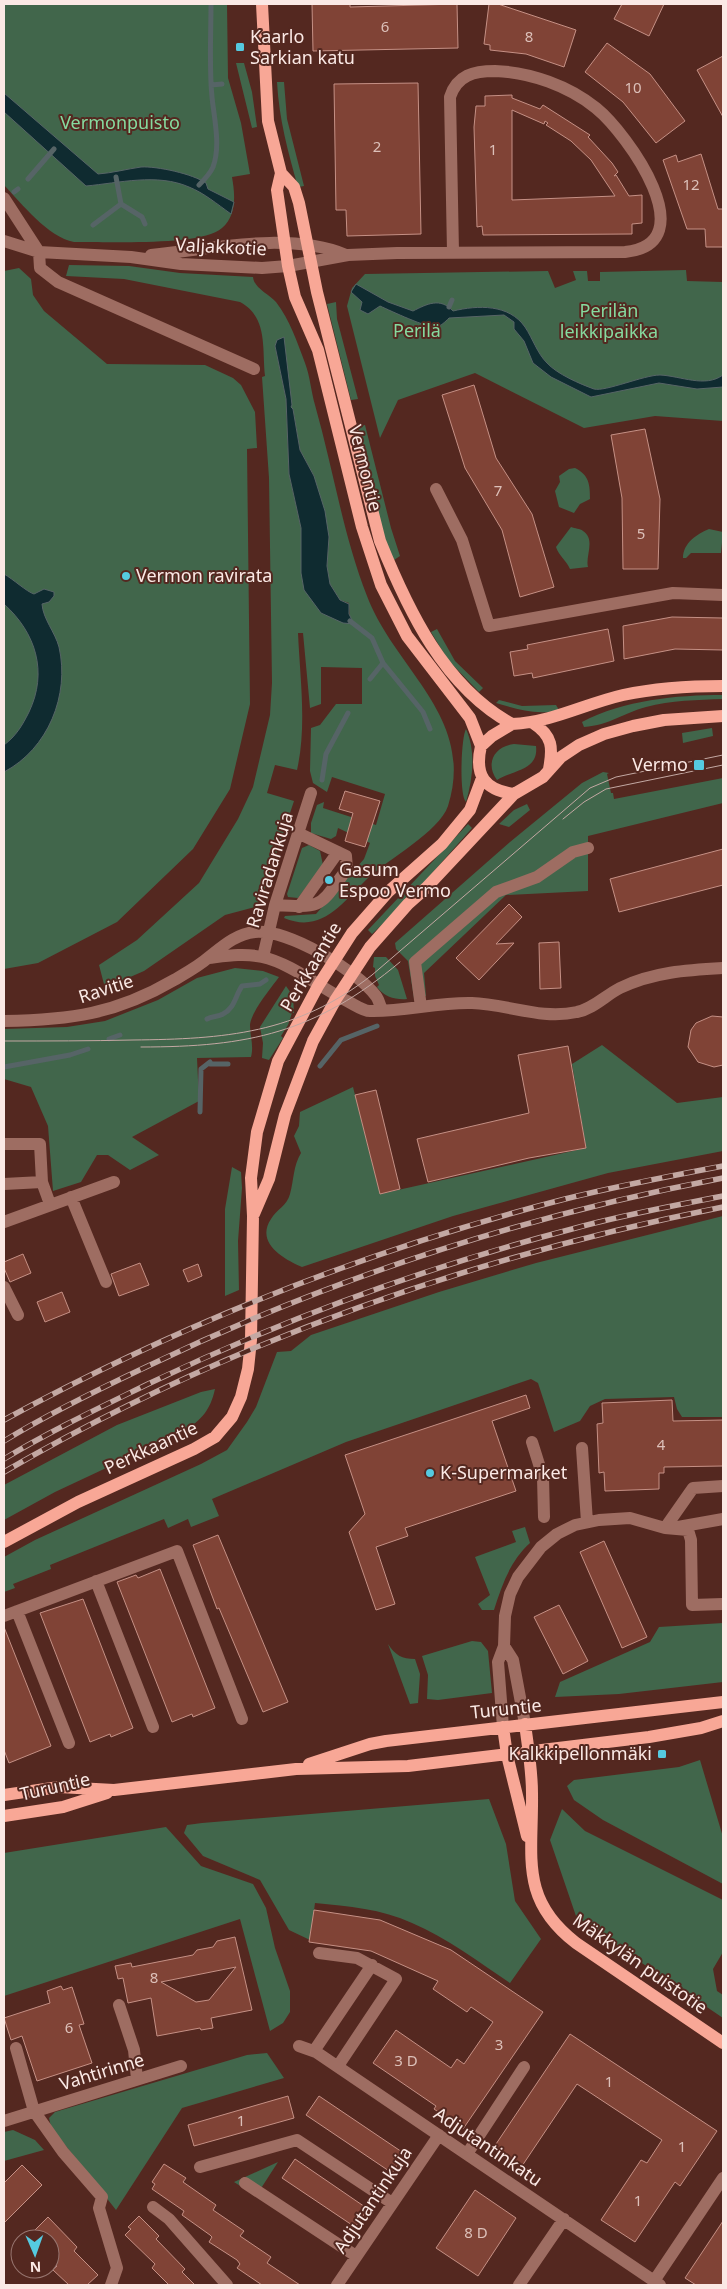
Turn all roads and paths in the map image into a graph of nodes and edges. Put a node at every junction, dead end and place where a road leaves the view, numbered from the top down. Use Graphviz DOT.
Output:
graph roads {
  1 [pos="262,4"];
  2 [pos="281,174"];
  3 [pos="4,198"];
  4 [pos="4,241"];
  5 [pos="306,243"];
  6 [pos="286,244"];
  7 [pos="39,252"];
  8 [pos="452,252"];
  9 [pos="348,256"];
  10 [pos="131,257"];
  11 [pos="310,263"];
  12 [pos="288,266"];
  13 [pos="254,369"];
  14 [pos="436,489"];
  15 [pos="723,595"];
  16 [pos="723,686"];
  17 [pos="723,716"];
  18 [pos="512,724"];
  19 [pos="533,724"];
  20 [pos="481,746"];
  21 [pos="549,769"];
  22 [pos="482,778"];
  23 [pos="311,793"];
  24 [pos="514,794"];
  25 [pos="300,834"];
  26 [pos="588,848"];
  27 [pos="276,905"];
  28 [pos="268,933"];
  29 [pos="263,957"];
  30 [pos="209,958"];
  31 [pos="332,962"];
  32 [pos="723,968"];
  33 [pos="353,974"];
  34 [pos="318,986"];
  35 [pos="337,997"];
  36 [pos="421,1008"];
  37 [pos="382,1010"];
  38 [pos="4,1021"];
  39 [pos="4,1144"];
  40 [pos="42,1182"];
  41 [pos="114,1182"];
  42 [pos="4,1184"];
  43 [pos="71,1197"];
  44 [pos="50,1204"];
  45 [pos="253,1216"];
  46 [pos="4,1222"];
  47 [pos="106,1282"];
  48 [pos="4,1287"];
  49 [pos="18,1316"];
  50 [pos="532,1442"];
  51 [pos="582,1448"];
  52 [pos="723,1486"];
  53 [pos="544,1517"];
  54 [pos="723,1519"];
  55 [pos="587,1522"];
  56 [pos="665,1528"];
  57 [pos="4,1542"];
  58 [pos="96,1581"];
  59 [pos="723,1604"];
  60 [pos="17,1611"];
  61 [pos="4,1616"];
  62 [pos="504,1646"];
  63 [pos="723,1702"];
  64 [pos="242,1719"];
  65 [pos="723,1721"];
  66 [pos="525,1724"];
  67 [pos="503,1726"];
  68 [pos="153,1727"];
  69 [pos="69,1743"];
  70 [pos="529,1753"];
  71 [pos="507,1755"];
  72 [pos="296,1769"];
  73 [pos="114,1790"];
  74 [pos="4,1795"];
  75 [pos="4,1816"];
  76 [pos="530,1849"];
  77 [pos="319,1953"];
  78 [pos="372,1965"];
  79 [pos="119,2005"];
  80 [pos="723,2043"];
  81 [pos="299,2046"];
  82 [pos="16,2048"];
  83 [pos="314,2051"];
  84 [pos="181,2066"];
  85 [pos="338,2066"];
  86 [pos="524,2067"];
  87 [pos="137,2079"];
  88 [pos="34,2111"];
  89 [pos="4,2121"];
  90 [pos="439,2135"];
  91 [pos="467,2154"];
  92 [pos="200,2167"];
  93 [pos="723,2178"];
  94 [pos="245,2184"];
  95 [pos="392,2203"];
  96 [pos="153,2207"];
  97 [pos="564,2219"];
  98 [pos="356,2256"];
  99 [pos="657,2283"];
  100 [pos="111,2285"];
  101 [pos="227,2285"];
  102 [pos="337,2285"];
  103 [pos="519,2285"];
  1 -- 2 [label="main road, Vermontie"];
  2 -- 5 [label="main road, Vermontie"];
  2 -- 6 [label="main road, Vermontie"];
  3 -- 7 [label="street"];
  4 -- 7 [label="street, Valjakkotie"];
  5 -- 6 [label="street, Valjakkotie"];
  5 -- 9 [label="street"];
  5 -- 11 [label="main road, Vermontie"];
  6 -- 10 [label="street, Valjakkotie"];
  6 -- 12 [label="main road, Vermontie"];
  7 -- 10 [label="street, Valjakkotie"];
  7 -- 13 [label="street"];
  8 -- 8 [label="street"];
  8 -- 9 [label="street"];
  9 -- 11 [label="street"];
  10 -- 12 [label="street, Valjakkotie"];
  11 -- 12 [label="street, Valjakkotie"];
  11 -- 18 [label="main road, Vermontie"];
  12 -- 20 [label="main road, Vermontie"];
  14 -- 15 [label="street"];
  16 -- 19 [label="main road"];
  17 -- 21 [label="main road"];
  18 -- 19 [label="main road"];
  18 -- 20 [label="main road"];
  19 -- 21 [label="main road"];
  20 -- 22 [label="main road"];
  21 -- 24 [label="main road"];
  22 -- 24 [label="main road"];
  22 -- 31 [label="main road, Perkkaantie"];
  23 -- 25 [label="street, Raviradankuja"];
  24 -- 33 [label="main road, Perkkaantie"];
  25 -- 27 [label="street, Raviradankuja"];
  25 -- 27 [label="street"];
  26 -- 36 [label="street"];
  27 -- 28 [label="street, Raviradankuja"];
  28 -- 29 [label="street, Raviradankuja"];
  28 -- 30 [label="street, Ravitie"];
  28 -- 31 [label="street, Ravitie"];
  29 -- 30 [label="street, Ravitie"];
  29 -- 34 [label="street, Ravitie"];
  30 -- 38 [label="street, Ravitie"];
  31 -- 33 [label="street, Ravitie"];
  31 -- 34 [label="main road, Perkkaantie"];
  32 -- 36 [label="street, Ravitie"];
  33 -- 35 [label="main road, Perkkaantie"];
  33 -- 37 [label="street, Ravitie"];
  34 -- 35 [label="street, Ravitie"];
  34 -- 45 [label="main road, Perkkaantie"];
  35 -- 37 [label="street, Ravitie"];
  35 -- 45 [label="main road, Perkkaantie"];
  36 -- 37 [label="street, Ravitie"];
  39 -- 40 [label="street"];
  40 -- 42 [label="street"];
  40 -- 44 [label="street"];
  41 -- 43 [label="street"];
  43 -- 44 [label="street"];
  43 -- 47 [label="street"];
  44 -- 46 [label="street"];
  45 -- 57 [label="main road, Perkkaantie"];
  48 -- 49 [label="street"];
  50 -- 53 [label="street"];
  51 -- 55 [label="street"];
  52 -- 56 [label="street"];
  54 -- 56 [label="street"];
  55 -- 56 [label="street"];
  55 -- 62 [label="street"];
  56 -- 59 [label="street"];
  58 -- 60 [label="street"];
  58 -- 64 [label="street"];
  58 -- 68 [label="street"];
  60 -- 61 [label="street"];
  60 -- 69 [label="street"];
  62 -- 66 [label="street"];
  62 -- 67 [label="street"];
  63 -- 66 [label="main road, Turuntie"];
  65 -- 70 [label="main road, Turuntie"];
  66 -- 67 [label="main road, Turuntie"];
  66 -- 70 [label="main road, Mäkkylän puistotie"];
  67 -- 71 [label="main road, Mäkkylän puistotie"];
  67 -- 72 [label="main road, Turuntie"];
  70 -- 71 [label="main road, Turuntie"];
  70 -- 76 [label="main road, Mäkkylän puistotie"];
  71 -- 72 [label="main road, Turuntie"];
  71 -- 76 [label="main road, Mäkkylän puistotie"];
  72 -- 73 [label="main road, Turuntie"];
  73 -- 74 [label="main road, Turuntie"];
  73 -- 75 [label="main road, Turuntie"];
  76 -- 80 [label="main road, Mäkkylän puistotie"];
  77 -- 78 [label="street"];
  78 -- 83 [label="street"];
  78 -- 85 [label="street"];
  79 -- 87 [label="street"];
  81 -- 83 [label="street, Adjutantinkatu"];
  82 -- 88 [label="street"];
  83 -- 85 [label="street, Adjutantinkatu"];
  84 -- 87 [label="street, Vahtirinne"];
  85 -- 90 [label="street, Adjutantinkatu"];
  86 -- 91 [label="street"];
  87 -- 88 [label="street, Vahtirinne"];
  88 -- 89 [label="street, Vahtirinne"];
  88 -- 100 [label="street"];
  90 -- 91 [label="street, Adjutantinkatu"];
  90 -- 95 [label="street, Adjutantinkuja"];
  91 -- 97 [label="street, Adjutantinkatu"];
  92 -- 95 [label="street"];
  93 -- 99 [label="street, Adjutantinkatu"];
  94 -- 98 [label="street"];
  95 -- 98 [label="street, Adjutantinkuja"];
  96 -- 101 [label="street"];
  97 -- 99 [label="street, Adjutantinkatu"];
  97 -- 103 [label="street"];
  98 -- 102 [label="street, Adjutantinkuja"];
}
